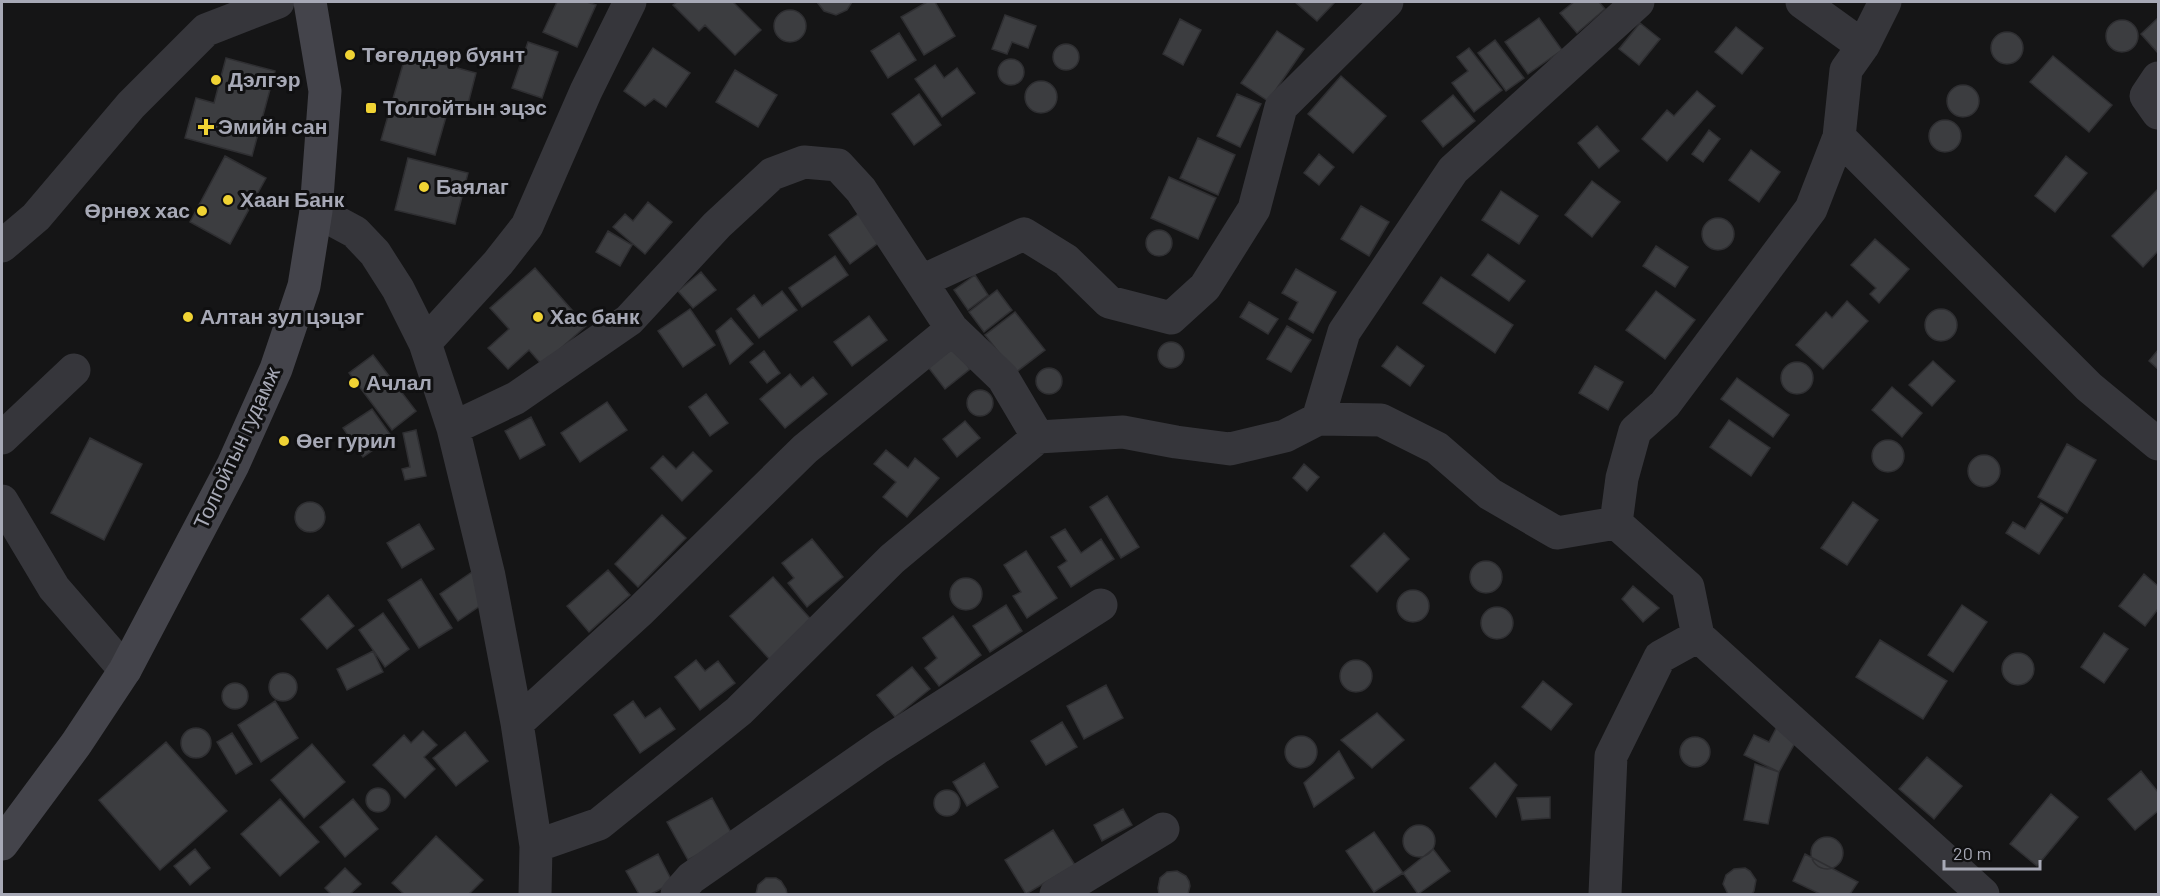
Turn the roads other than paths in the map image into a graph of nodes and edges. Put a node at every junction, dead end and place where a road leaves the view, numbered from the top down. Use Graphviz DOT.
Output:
graph roads {
  1 [pos="278,2"];
  2 [pos="310,2"];
  3 [pos="630,2"];
  4 [pos="1387,2"];
  5 [pos="1638,2"];
  6 [pos="1802,2"];
  7 [pos="1886,2"];
  8 [pos="1863,46"];
  9 [pos="2158,78"];
  10 [pos="2158,113"];
  11 [pos="1839,137"];
  12 [pos="316,210"];
  13 [pos="2,246"];
  14 [pos="922,281"];
  15 [pos="952,329"];
  16 [pos="425,343"];
  17 [pos="74,370"];
  18 [pos="1318,419"];
  19 [pos="453,428"];
  20 [pos="1038,437"];
  21 [pos="2,438"];
  22 [pos="2158,444"];
  23 [pos="2,501"];
  24 [pos="1616,523"];
  25 [pos="1101,606"];
  26 [pos="1698,636"];
  27 [pos="125,670"];
  28 [pos="517,723"];
  29 [pos="1163,830"];
  30 [pos="2,844"];
  31 [pos="536,846"];
  32 [pos="535,894"];
  33 [pos="677,894"];
  34 [pos="1056,894"];
  35 [pos="1605,894"];
  36 [pos="1983,894"];
  1 -- 13 [label="street"];
  2 -- 12 [label="main road, Толгойтын гудамж"];
  3 -- 16 [label="street"];
  4 -- 14 [label="street"];
  5 -- 18 [label="street"];
  6 -- 8 [label="street"];
  7 -- 8 [label="street"];
  8 -- 11 [label="street"];
  9 -- 10 [label="street"];
  11 -- 22 [label="street"];
  11 -- 24 [label="street"];
  12 -- 16 [label="street"];
  12 -- 27 [label="main road, Толгойтын гудамж"];
  14 -- 15 [label="street"];
  14 -- 19 [label="street"];
  15 -- 20 [label="street"];
  15 -- 28 [label="street"];
  16 -- 19 [label="street"];
  17 -- 21 [label="street"];
  18 -- 20 [label="street"];
  18 -- 24 [label="street"];
  19 -- 28 [label="street"];
  20 -- 31 [label="street"];
  23 -- 27 [label="street"];
  24 -- 26 [label="street"];
  25 -- 33 [label="street"];
  26 -- 35 [label="street"];
  26 -- 36 [label="street"];
  27 -- 30 [label="main road, Толгойтын гудамж"];
  28 -- 31 [label="street"];
  29 -- 34 [label="street"];
  31 -- 32 [label="street"];
}
